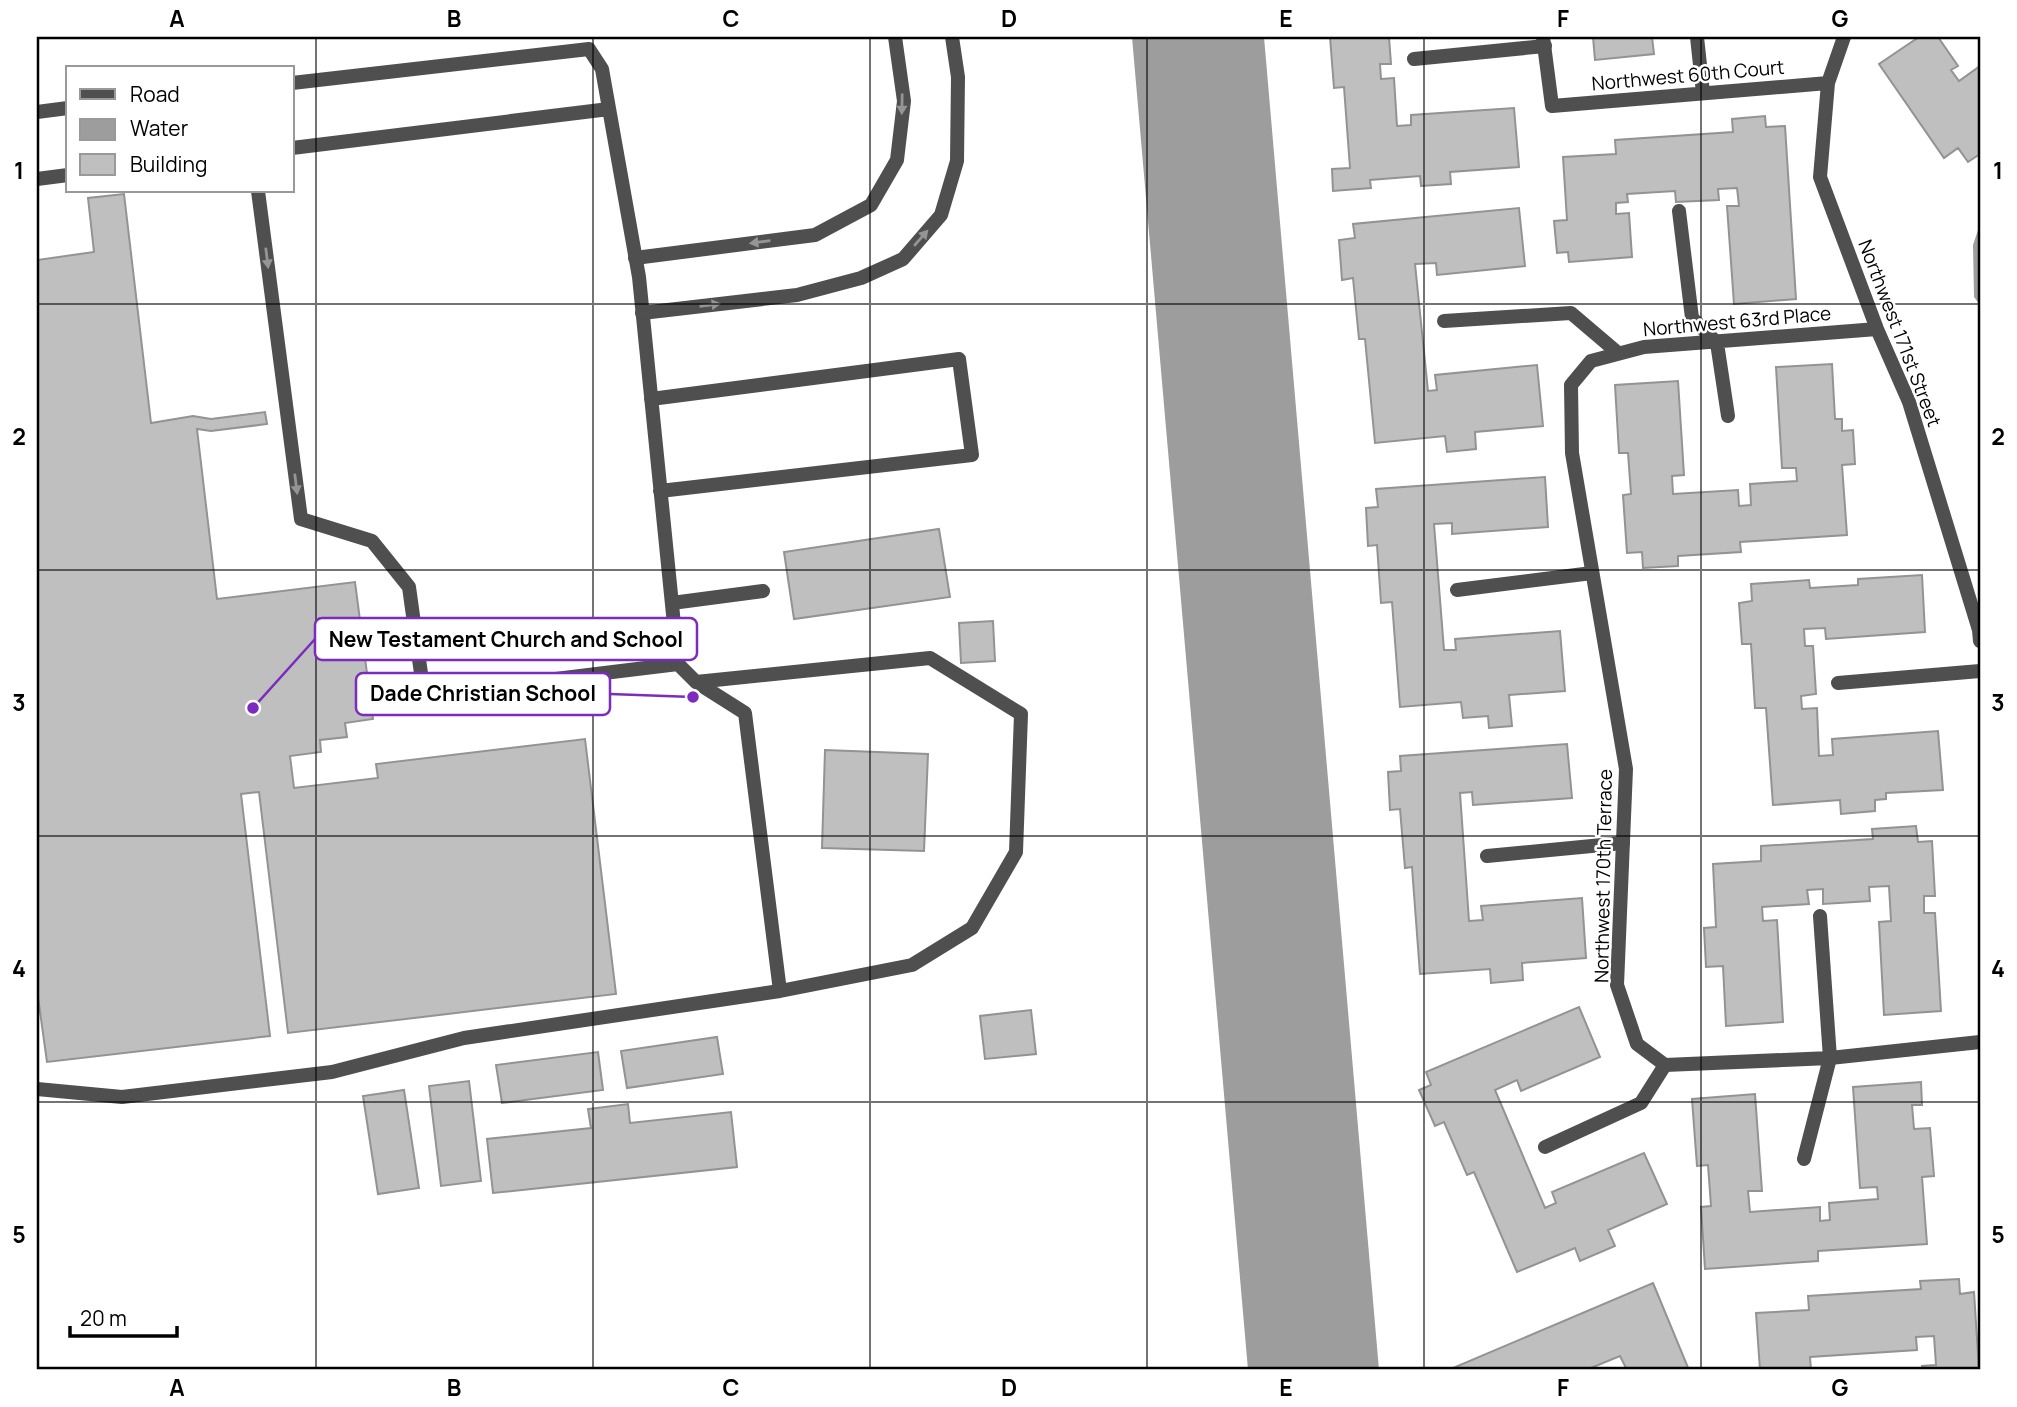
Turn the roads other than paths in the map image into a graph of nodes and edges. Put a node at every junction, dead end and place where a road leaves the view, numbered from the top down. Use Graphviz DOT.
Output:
graph roads {
  1 [pos="895,37"];
  2 [pos="951,37"];
  3 [pos="1697,37"];
  4 [pos="1844,37"];
  5 [pos="1544,41"];
  6 [pos="1414,59"];
  7 [pos="294,83"];
  8 [pos="1828,83"];
  9 [pos="1703,93"];
  10 [pos="66,108"];
  11 [pos="609,109"];
  12 [pos="37,112"];
  13 [pos="294,148"];
  14 [pos="66,175"];
  15 [pos="37,179"];
  16 [pos="258,192"];
  17 [pos="1679,211"];
  18 [pos="635,258"];
  19 [pos="642,313"];
  20 [pos="1444,321"];
  21 [pos="1878,329"];
  22 [pos="1717,342"];
  23 [pos="1618,353"];
  24 [pos="1571,385"];
  25 [pos="651,399"];
  26 [pos="1728,416"];
  27 [pos="660,491"];
  28 [pos="1592,573"];
  29 [pos="1457,590"];
  30 [pos="763,592"];
  31 [pos="672,603"];
  32 [pos="1980,641"];
  33 [pos="678,664"];
  34 [pos="1980,671"];
  35 [pos="696,682"];
  36 [pos="1838,683"];
  37 [pos="1623,843"];
  38 [pos="1487,856"];
  39 [pos="1820,916"];
  40 [pos="780,991"];
  41 [pos="1980,1042"];
  42 [pos="1830,1058"];
  43 [pos="1665,1065"];
  44 [pos="37,1089"];
  45 [pos="1545,1147"];
  46 [pos="1804,1159"];
  1 -- 18 [label="street, one-way"];
  19 -- 2 [label="street, one-way"];
  3 -- 9 [label="street"];
  4 -- 8 [label="street, Northwest 171st Street"];
  5 -- 6 [label="street"];
  5 -- 9 [label="street, Northwest 60th Court"];
  7 -- 11 [label="street"];
  8 -- 9 [label="street, Northwest 60th Court"];
  8 -- 21 [label="street, Northwest 171st Street"];
  10 -- 12 [label="street"];
  11 -- 13 [label="street"];
  11 -- 18 [label="street"];
  14 -- 15 [label="street"];
  16 -- 33 [label="street, one-way"];
  17 -- 22 [label="street"];
  18 -- 19 [label="street"];
  19 -- 25 [label="street"];
  20 -- 23 [label="street"];
  21 -- 22 [label="street, Northwest 63rd Place"];
  21 -- 32 [label="street, Northwest 171st Street"];
  22 -- 23 [label="street, Northwest 63rd Place"];
  22 -- 26 [label="street"];
  23 -- 24 [label="street, Northwest 63rd Place"];
  24 -- 28 [label="street, Northwest 170th Terrace"];
  25 -- 27 [label="street"];
  25 -- 27 [label="street"];
  27 -- 31 [label="street"];
  28 -- 29 [label="street"];
  28 -- 37 [label="street, Northwest 170th Terrace"];
  30 -- 31 [label="street"];
  31 -- 33 [label="street"];
  33 -- 35 [label="street"];
  34 -- 36 [label="street"];
  35 -- 40 [label="street"];
  35 -- 40 [label="street"];
  37 -- 38 [label="street"];
  37 -- 43 [label="street, Northwest 170th Terrace"];
  39 -- 42 [label="street"];
  40 -- 44 [label="street"];
  41 -- 42 [label="street"];
  42 -- 43 [label="street"];
  42 -- 46 [label="street"];
  43 -- 45 [label="street"];
}
